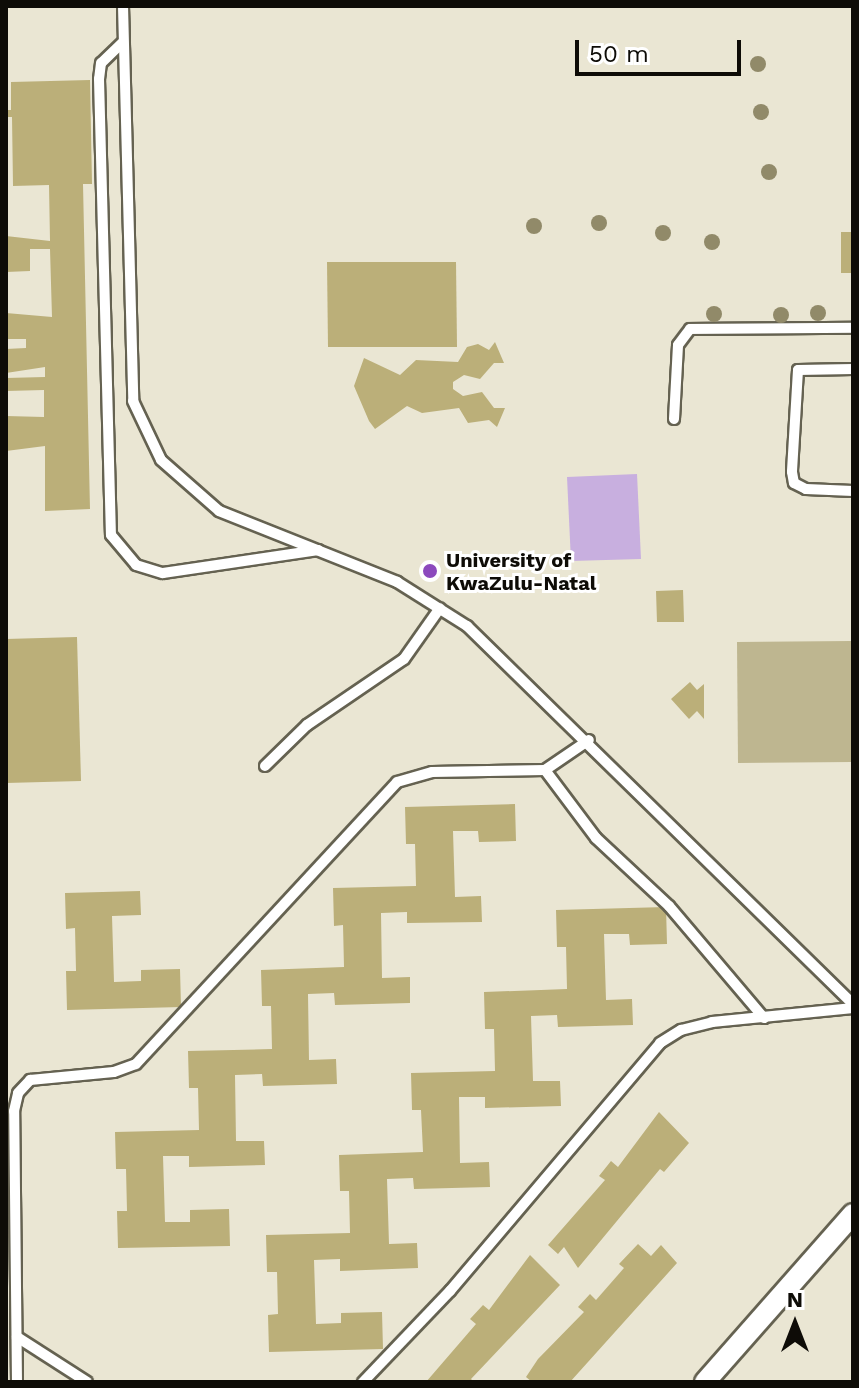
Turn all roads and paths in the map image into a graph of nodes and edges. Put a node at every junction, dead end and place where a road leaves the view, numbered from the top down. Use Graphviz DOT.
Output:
graph roads {
  1 [pos="123,6"];
  2 [pos="123,42"];
  3 [pos="853,328"];
  4 [pos="853,369"];
  5 [pos="674,419"];
  6 [pos="853,491"];
  7 [pos="320,550"];
  8 [pos="440,608"];
  9 [pos="589,740"];
  10 [pos="265,766"];
  11 [pos="545,770"];
  12 [pos="853,1006"];
  13 [pos="764,1018"];
  14 [pos="853,1214"];
  15 [pos="17,1337"];
  16 [pos="17,1382"];
  17 [pos="87,1382"];
  18 [pos="363,1382"];
  19 [pos="705,1382"];
  1 -- 2 [label="lane"];
  2 -- 7 [label="lane"];
  2 -- 7 [label="lane"];
  3 -- 5 [label="lane"];
  4 -- 6 [label="lane"];
  7 -- 8 [label="lane"];
  8 -- 9 [label="lane"];
  8 -- 10 [label="lane"];
  9 -- 11 [label="lane"];
  9 -- 12 [label="lane"];
  11 -- 13 [label="lane"];
  11 -- 15 [label="lane"];
  12 -- 13 [label="lane"];
  13 -- 18 [label="lane"];
  14 -- 19 [label="street"];
  15 -- 16 [label="lane"];
  15 -- 17 [label="lane"];
}
